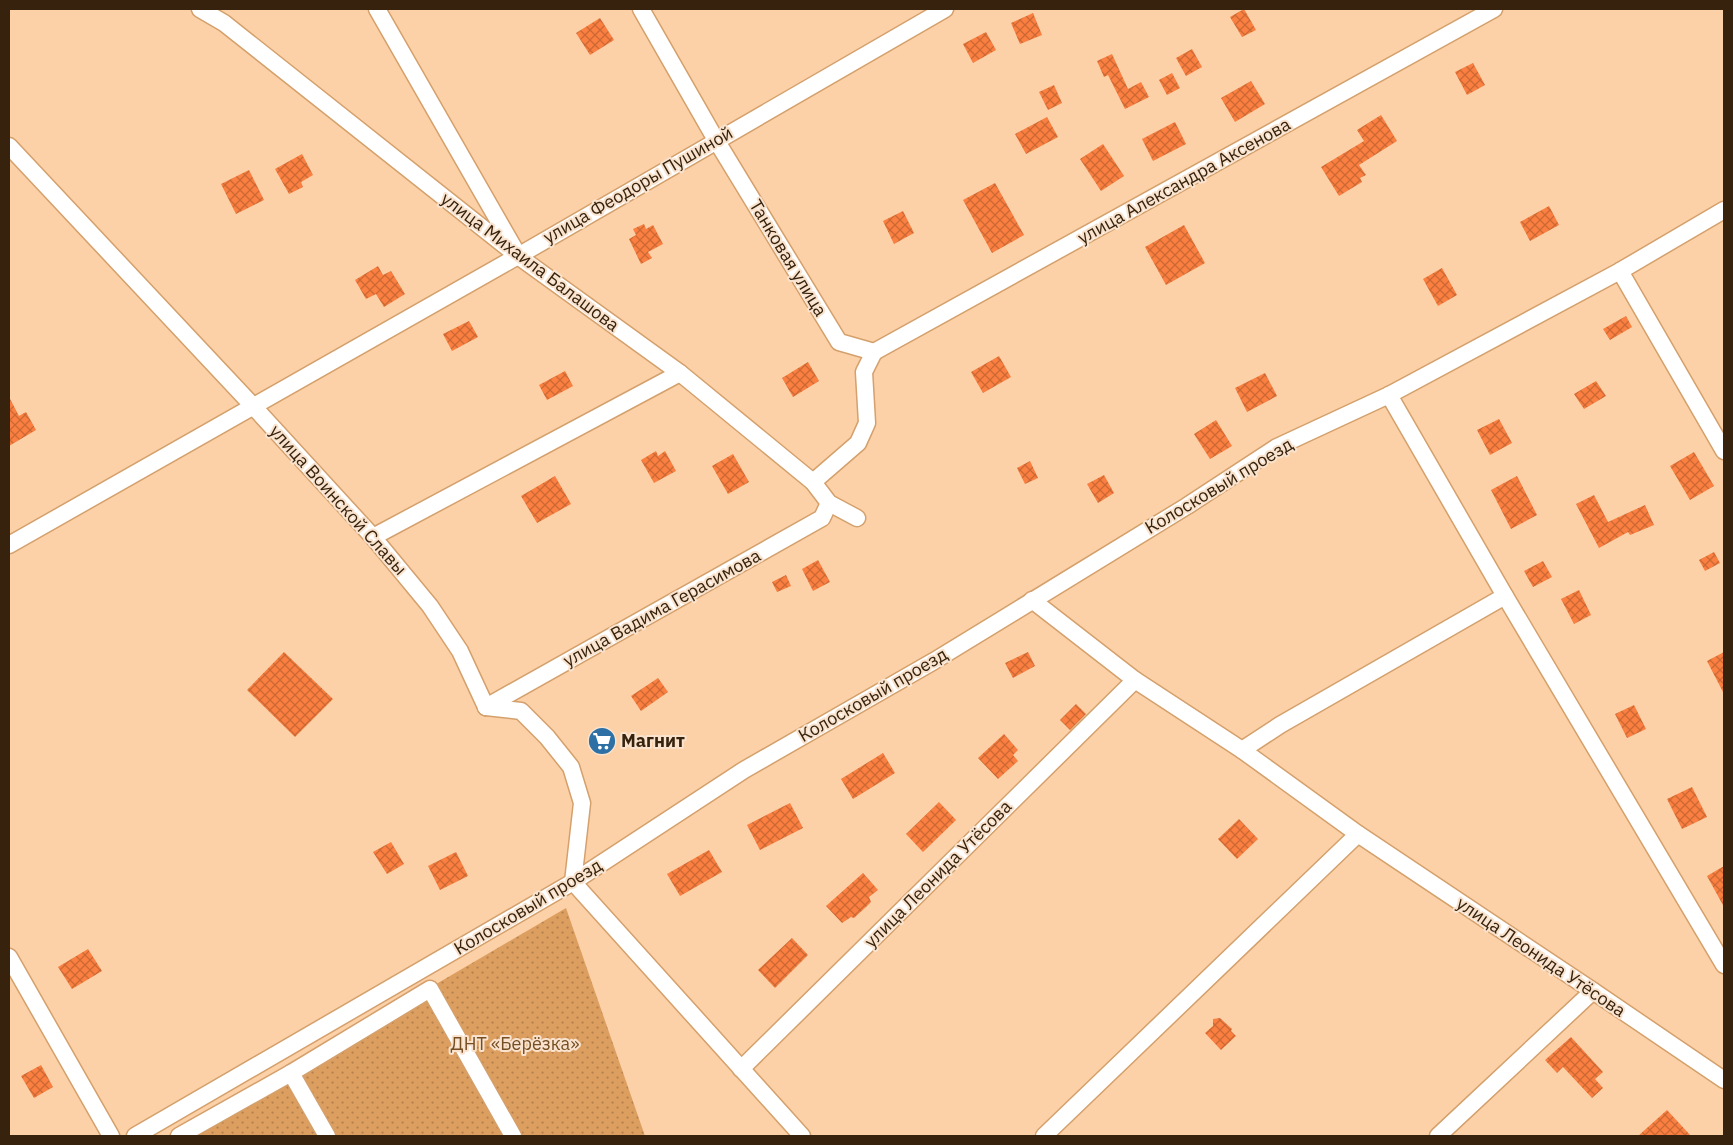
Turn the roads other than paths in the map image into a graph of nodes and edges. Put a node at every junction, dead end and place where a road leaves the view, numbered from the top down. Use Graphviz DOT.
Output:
graph roads {
  1 [pos="200,9"];
  2 [pos="377,9"];
  3 [pos="641,9"];
  4 [pos="945,9"];
  5 [pos="1494,9"];
  6 [pos="716,140"];
  7 [pos="9,146"];
  8 [pos="1724,210"];
  9 [pos="518,256"];
  10 [pos="1620,271"];
  11 [pos="874,352"];
  12 [pos="680,374"];
  13 [pos="1389,395"];
  14 [pos="253,406"];
  15 [pos="1724,451"];
  16 [pos="813,482"];
  17 [pos="829,503"];
  18 [pos="857,518"];
  19 [pos="373,538"];
  20 [pos="9,546"];
  21 [pos="1505,596"];
  22 [pos="1032,600"];
  23 [pos="1135,680"];
  24 [pos="486,707"];
  25 [pos="1242,750"];
  26 [pos="1358,834"];
  27 [pos="573,882"];
  28 [pos="9,957"];
  29 [pos="1724,965"];
  30 [pos="1593,991"];
  31 [pos="741,1069"];
  32 [pos="291,1073"];
  33 [pos="1724,1080"];
  34 [pos="111,1136"];
  35 [pos="135,1136"];
  36 [pos="179,1136"];
  37 [pos="327,1136"];
  38 [pos="514,1136"];
  39 [pos="802,1136"];
  40 [pos="1044,1136"];
  41 [pos="1438,1136"];
  1 -- 9 [label="street, улица Михаила Балашова"];
  2 -- 9 [label="street"];
  3 -- 6 [label="street, Танковая улица"];
  4 -- 6 [label="street, улица Феодоры Пушиной"];
  5 -- 11 [label="street, улица Александра Аксенова"];
  6 -- 9 [label="street, улица Феодоры Пушиной"];
  6 -- 11 [label="street, Танковая улица"];
  7 -- 14 [label="street, улица Воинской Славы"];
  8 -- 10 [label="street, Колосковый проезд"];
  9 -- 12 [label="street, улица Михаила Балашова"];
  9 -- 14 [label="street, улица Феодоры Пушиной"];
  10 -- 13 [label="street, Колосковый проезд"];
  10 -- 15 [label="street"];
  11 -- 16 [label="street"];
  12 -- 16 [label="street, улица Михаила Балашова"];
  12 -- 19 [label="street"];
  13 -- 21 [label="street"];
  13 -- 22 [label="street, Колосковый проезд"];
  14 -- 19 [label="street, улица Воинской Славы"];
  14 -- 20 [label="street, улица Феодоры Пушиной"];
  16 -- 17 [label="street, улица Михаила Балашова"];
  17 -- 18 [label="street, улица Михаила Балашова"];
  17 -- 24 [label="street, улица Вадима Герасимова"];
  19 -- 24 [label="street, улица Воинской Славы"];
  21 -- 25 [label="street"];
  21 -- 29 [label="street"];
  22 -- 23 [label="street, улица Леонида Утёсова"];
  22 -- 27 [label="street, Колосковый проезд"];
  23 -- 25 [label="street, улица Леонида Утёсова"];
  23 -- 31 [label="street, улица Леонида Утёсова"];
  24 -- 27 [label="street"];
  25 -- 26 [label="street, улица Леонида Утёсова"];
  26 -- 30 [label="street, улица Леонида Утёсова"];
  26 -- 40 [label="street"];
  27 -- 31 [label="street"];
  27 -- 35 [label="street, Колосковый проезд"];
  28 -- 34 [label="street"];
  30 -- 33 [label="street, улица Леонида Утёсова"];
  30 -- 41 [label="street"];
  31 -- 39 [label="street"];
  32 -- 36 [label="street"];
  32 -- 37 [label="street"];
  32 -- 38 [label="street"];
}
